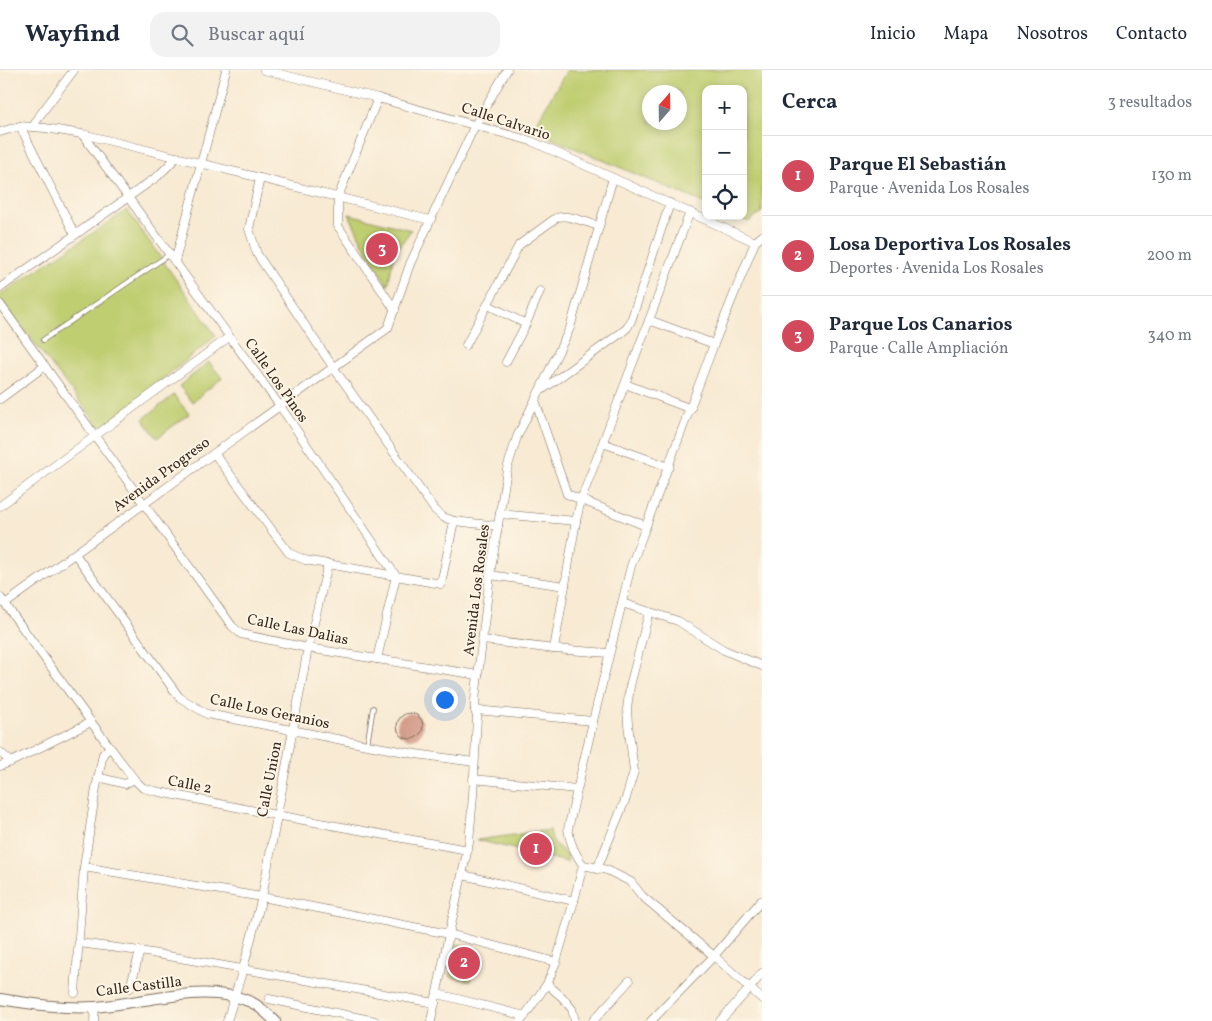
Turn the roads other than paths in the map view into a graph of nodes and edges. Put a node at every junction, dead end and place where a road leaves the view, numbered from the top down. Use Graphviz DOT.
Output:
graph roads {
  1 [pos="226,70"];
  2 [pos="264,70"];
  3 [pos="507,70"];
  4 [pos="72,71"];
  5 [pos="378,98"];
  6 [pos="475,125"];
  7 [pos="20,126"];
  8 [pos="33,127"];
  9 [pos="0,132"];
  10 [pos="82,134"];
  11 [pos="177,157"];
  12 [pos="201,163"];
  13 [pos="260,178"];
  14 [pos="613,178"];
  15 [pos="128,197"];
  16 [pos="338,197"];
  17 [pos="670,204"];
  18 [pos="690,212"];
  19 [pos="430,220"];
  20 [pos="599,226"];
  21 [pos="75,235"];
  22 [pos="762,236"];
  23 [pos="755,242"];
  24 [pos="170,254"];
  25 [pos="175,262"];
  26 [pos="0,288"];
  27 [pos="540,291"];
  28 [pos="0,304"];
  29 [pos="488,305"];
  30 [pos="395,310"];
  31 [pos="650,320"];
  32 [pos="526,324"];
  33 [pos="229,337"];
  34 [pos="43,340"];
  35 [pos="714,344"];
  36 [pos="466,345"];
  37 [pos="506,362"];
  38 [pos="45,366"];
  39 [pos="333,367"];
  40 [pos="625,384"];
  41 [pos="537,396"];
  42 [pos="0,399"];
  43 [pos="280,406"];
  44 [pos="691,409"];
  45 [pos="95,436"];
  46 [pos="603,443"];
  47 [pos="214,453"];
  48 [pos="669,467"];
  49 [pos="581,500"];
  50 [pos="144,504"];
  51 [pos="0,506"];
  52 [pos="500,514"];
  53 [pos="454,521"];
  54 [pos="576,521"];
  55 [pos="498,526"];
  56 [pos="646,526"];
  57 [pos="75,554"];
  58 [pos="328,564"];
  59 [pos="490,575"];
  60 [pos="396,576"];
  61 [pos="565,586"];
  62 [pos="0,597"];
  63 [pos="5,604"];
  64 [pos="622,604"];
  65 [pos="648,612"];
  66 [pos="483,640"];
  67 [pos="308,648"];
  68 [pos="554,648"];
  69 [pos="610,653"];
  70 [pos="377,659"];
  71 [pos="762,666"];
  72 [pos="478,675"];
  73 [pos="373,708"];
  74 [pos="475,710"];
  75 [pos="593,721"];
  76 [pos="91,722"];
  77 [pos="293,730"];
  78 [pos="367,745"];
  79 [pos="110,747"];
  80 [pos="0,752"];
  81 [pos="11,762"];
  82 [pos="474,762"];
  83 [pos="0,766"];
  84 [pos="98,777"];
  85 [pos="473,778"];
  86 [pos="134,779"];
  87 [pos="576,789"];
  88 [pos="276,815"];
  89 [pos="468,850"];
  90 [pos="583,865"];
  91 [pos="84,867"];
  92 [pos="597,868"];
  93 [pos="462,874"];
  94 [pos="262,897"];
  95 [pos="574,901"];
  96 [pos="762,901"];
  97 [pos="449,934"];
  98 [pos="78,943"];
  99 [pos="140,951"];
  100 [pos="714,956"];
  101 [pos="556,962"];
  102 [pos="243,969"];
  103 [pos="762,973"];
  104 [pos="629,982"];
  105 [pos="547,984"];
  106 [pos="130,988"];
  107 [pos="750,988"];
  108 [pos="75,993"];
  109 [pos="438,994"];
  110 [pos="234,997"];
  111 [pos="0,999"];
  112 [pos="269,999"];
  113 [pos="762,999"];
  114 [pos="435,1003"];
  115 [pos="95,1006"];
  116 [pos="357,1019"];
  117 [pos="522,1019"];
  118 [pos="94,1021"];
  119 [pos="227,1021"];
  120 [pos="275,1021"];
  121 [pos="374,1021"];
  122 [pos="431,1021"];
  123 [pos="575,1021"];
  124 [pos="593,1021"];
  125 [pos="651,1021"];
  126 [pos="720,1021"];
  1 -- 12 [label="street"];
  2 -- 5 [label="street, Calle Calvario"];
  3 -- 6 [label="street, Avenida Progreso"];
  4 -- 8 [label="street"];
  5 -- 6 [label="street, Calle Calvario"];
  5 -- 16 [label="street"];
  6 -- 14 [label="street, Calle Calvario"];
  6 -- 19 [label="street, Avenida Progreso"];
  7 -- 8 [label="street"];
  7 -- 9 [label="street"];
  7 -- 21 [label="street"];
  8 -- 10 [label="street"];
  10 -- 11 [label="street"];
  10 -- 15 [label="street, Calle Los Pinos"];
  11 -- 12 [label="street"];
  11 -- 15 [label="street"];
  12 -- 13 [label="street"];
  12 -- 25 [label="street"];
  13 -- 16 [label="street"];
  13 -- 39 [label="street"];
  14 -- 17 [label="street, Calle Calvario"];
  14 -- 20 [label="street, Avenida Los Rosales"];
  15 -- 21 [label="street"];
  15 -- 24 [label="street, Calle Los Pinos"];
  16 -- 19 [label="street"];
  16 -- 30 [label="street"];
  17 -- 18 [label="street, Calle Calvario"];
  17 -- 41 [label="street"];
  18 -- 23 [label="street, Calle Calvario"];
  18 -- 31 [label="street"];
  19 -- 30 [label="street, Avenida Progreso"];
  20 -- 29 [label="street"];
  20 -- 41 [label="street, Avenida Los Rosales"];
  21 -- 26 [label="street"];
  22 -- 23 [label="street"];
  23 -- 35 [label="street"];
  24 -- 25 [label="street, Calle Los Pinos"];
  24 -- 34 [label="lane"];
  25 -- 33 [label="street, Calle Los Pinos"];
  27 -- 32 [label="street"];
  28 -- 38 [label="street, Calle Las Dalias"];
  29 -- 32 [label="street"];
  29 -- 36 [label="street"];
  30 -- 39 [label="street, Avenida Progreso"];
  31 -- 35 [label="street"];
  31 -- 40 [label="street"];
  32 -- 37 [label="street"];
  33 -- 43 [label="street, Calle Los Pinos"];
  33 -- 45 [label="street"];
  35 -- 44 [label="street"];
  38 -- 42 [label="street"];
  38 -- 45 [label="street, Calle Las Dalias"];
  39 -- 43 [label="street, Avenida Progreso"];
  39 -- 53 [label="street"];
  40 -- 44 [label="street"];
  40 -- 46 [label="street"];
  41 -- 49 [label="street"];
  41 -- 52 [label="street, Avenida Los Rosales"];
  43 -- 47 [label="street, Avenida Progreso"];
  43 -- 60 [label="street, Calle Los Pinos"];
  44 -- 48 [label="street"];
  45 -- 50 [label="street, Calle Las Dalias"];
  45 -- 51 [label="street"];
  46 -- 48 [label="street"];
  46 -- 49 [label="street"];
  47 -- 50 [label="street, Avenida Progreso"];
  47 -- 58 [label="street"];
  48 -- 56 [label="street"];
  49 -- 54 [label="street"];
  49 -- 56 [label="street"];
  50 -- 57 [label="street, Avenida Progreso"];
  50 -- 67 [label="street, Calle Las Dalias"];
  52 -- 54 [label="street"];
  52 -- 55 [label="street, Avenida Los Rosales"];
  53 -- 55 [label="street"];
  53 -- 60 [label="street"];
  54 -- 61 [label="street"];
  55 -- 59 [label="street, Avenida Los Rosales"];
  56 -- 64 [label="street"];
  57 -- 63 [label="street, Avenida Progreso"];
  57 -- 77 [label="street, Calle Los Geranios"];
  58 -- 60 [label="street"];
  58 -- 67 [label="street, Calle Union"];
  59 -- 61 [label="street"];
  59 -- 66 [label="street, Avenida Los Rosales"];
  60 -- 70 [label="street"];
  61 -- 68 [label="street"];
  62 -- 63 [label="street, Calle 2"];
  63 -- 76 [label="street, Calle 2"];
  64 -- 65 [label="street"];
  64 -- 69 [label="street"];
  65 -- 71 [label="street"];
  65 -- 92 [label="street"];
  66 -- 68 [label="street"];
  66 -- 72 [label="street, Avenida Los Rosales"];
  67 -- 70 [label="street, Calle Las Dalias"];
  67 -- 77 [label="street, Calle Union"];
  68 -- 69 [label="street"];
  69 -- 75 [label="street"];
  70 -- 72 [label="street, Calle Las Dalias"];
  72 -- 74 [label="street, Avenida Los Rosales"];
  73 -- 78 [label="lane"];
  74 -- 75 [label="street"];
  74 -- 82 [label="street, Avenida Los Rosales"];
  75 -- 87 [label="street"];
  76 -- 79 [label="street, Calle 2"];
  76 -- 81 [label="street"];
  77 -- 78 [label="street, Calle Los Geranios"];
  77 -- 88 [label="street, Calle Union"];
  78 -- 82 [label="street, Calle Los Geranios"];
  79 -- 84 [label="street"];
  79 -- 86 [label="street, Calle 2"];
  80 -- 81 [label="street"];
  81 -- 83 [label="street"];
  82 -- 85 [label="street, Avenida Los Rosales"];
  84 -- 86 [label="street"];
  84 -- 91 [label="street"];
  85 -- 87 [label="street"];
  85 -- 89 [label="street, Avenida Los Rosales"];
  86 -- 88 [label="street, Calle 2"];
  87 -- 90 [label="street"];
  88 -- 89 [label="street, Calle 2"];
  88 -- 94 [label="street, Calle Union"];
  89 -- 93 [label="street, Avenida Los Rosales"];
  90 -- 92 [label="street"];
  90 -- 95 [label="street"];
  91 -- 94 [label="street"];
  91 -- 98 [label="street"];
  92 -- 100 [label="street"];
  93 -- 95 [label="street"];
  93 -- 97 [label="street, Avenida Los Rosales"];
  94 -- 97 [label="street"];
  94 -- 102 [label="street, Calle Union"];
  95 -- 101 [label="street"];
  96 -- 100 [label="street"];
  97 -- 101 [label="street"];
  97 -- 109 [label="street, Avenida Los Rosales"];
  98 -- 99 [label="street"];
  98 -- 108 [label="street"];
  99 -- 102 [label="street"];
  99 -- 106 [label="street"];
  100 -- 107 [label="street"];
  100 -- 125 [label="street"];
  101 -- 105 [label="street"];
  102 -- 110 [label="street, Calle Union"];
  102 -- 114 [label="street"];
  103 -- 107 [label="street"];
  104 -- 124 [label="street"];
  105 -- 117 [label="street"];
  105 -- 123 [label="street"];
  107 -- 113 [label="street"];
  107 -- 126 [label="street"];
  109 -- 114 [label="street, Avenida Los Rosales"];
  109 -- 117 [label="street"];
  110 -- 115 [label="street, Calle Castilla"];
  110 -- 119 [label="street, Calle Union"];
  110 -- 120 [label="street, Calle Castilla"];
  111 -- 115 [label="street, Calle Castilla"];
  112 -- 116 [label="street"];
  114 -- 122 [label="street, Avenida Los Rosales"];
  115 -- 118 [label="street"];
  116 -- 121 [label="street"];
}
